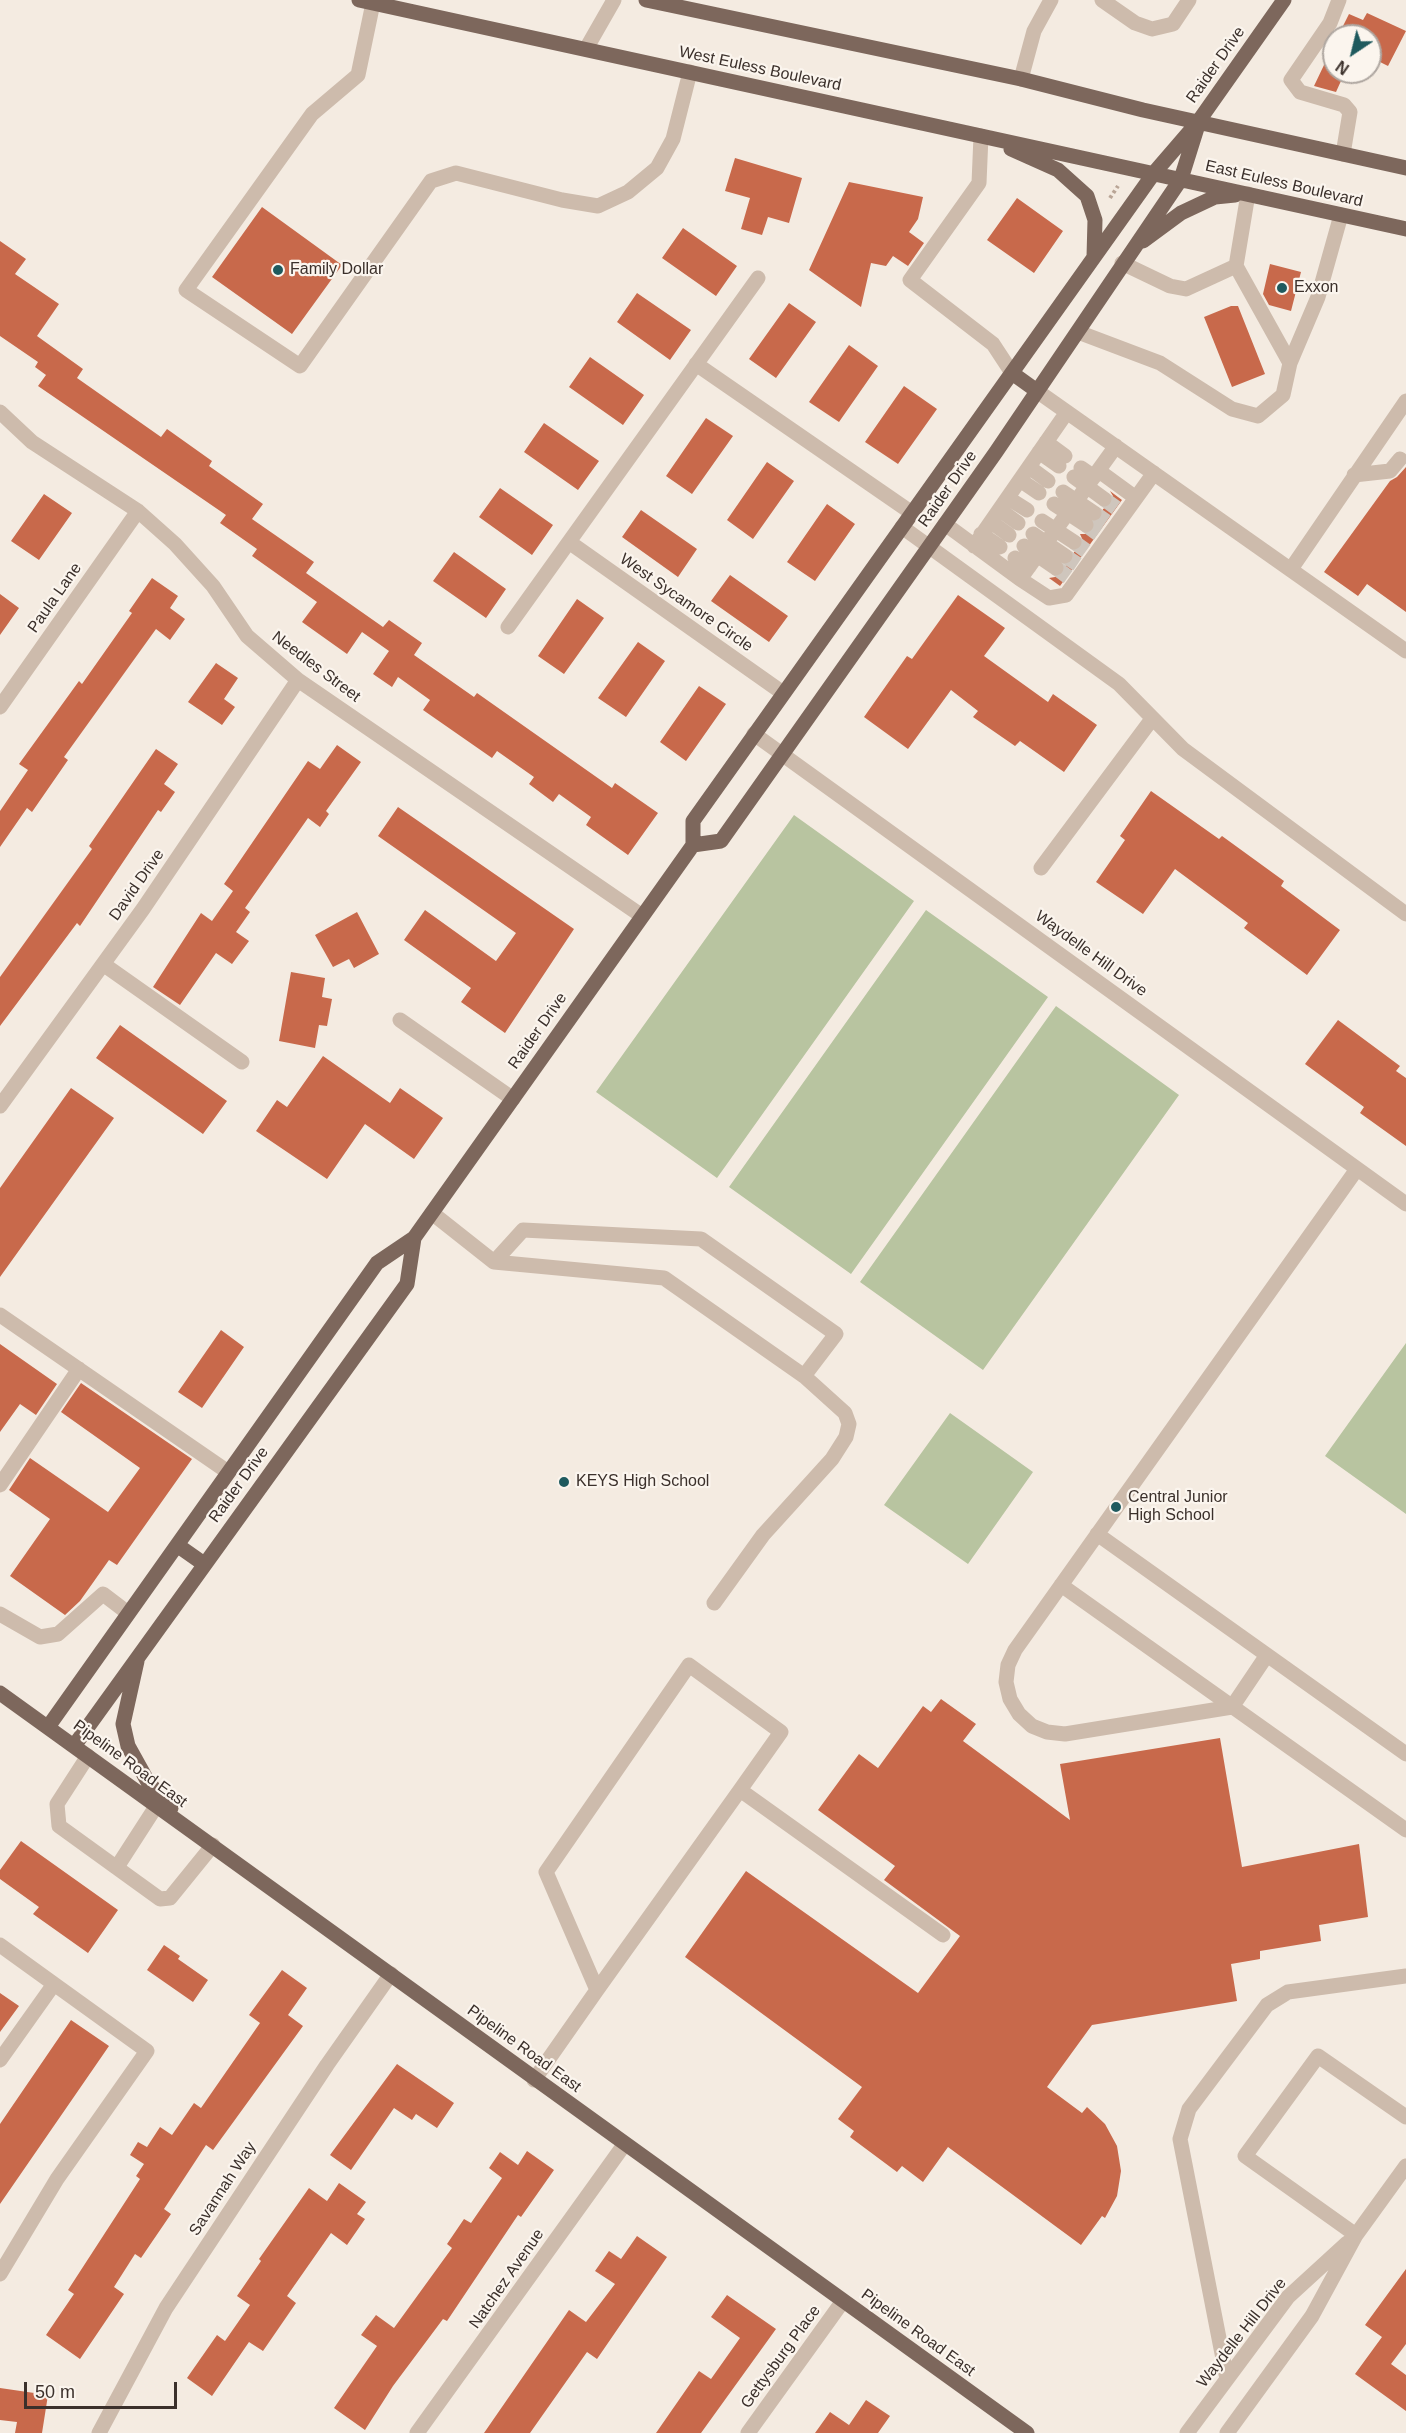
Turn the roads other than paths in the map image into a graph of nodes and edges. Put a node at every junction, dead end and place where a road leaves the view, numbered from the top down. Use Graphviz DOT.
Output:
graph roads {
  1 [pos="614,0"];
  2 [pos="646,0"];
  3 [pos="1051,0"];
  4 [pos="1102,0"];
  5 [pos="1189,0"];
  6 [pos="1284,0"];
  7 [pos="1339,0"];
  8 [pos="366,2"];
  9 [pos="586,49"];
  10 [pos="690,72"];
  11 [pos="1021,79"];
  12 [pos="1198,122"];
  13 [pos="981,136"];
  14 [pos="1343,154"];
  15 [pos="1406,168"];
  16 [pos="1154,173"];
  17 [pos="1181,179"];
  18 [pos="1248,194"];
  19 [pos="1341,215"];
  20 [pos="1406,229"];
  21 [pos="1094,257"];
  22 [pos="1122,263"];
  23 [pos="1236,266"];
  24 [pos="758,278"];
  25 [pos="1078,332"];
  26 [pos="1290,363"];
  27 [pos="696,364"];
  28 [pos="1012,373"];
  29 [pos="1037,391"];
  30 [pos="1406,401"];
  31 [pos="0,412"];
  32 [pos="1067,412"];
  33 [pos="1116,446"];
  34 [pos="1043,447"];
  35 [pos="1400,459"];
  36 [pos="1062,461"];
  37 [pos="1029,467"];
  38 [pos="1077,472"];
  39 [pos="1154,472"];
  40 [pos="1354,475"];
  41 [pos="1093,478"];
  42 [pos="1020,480"];
  43 [pos="1059,498"];
  44 [pos="1136,498"];
  45 [pos="1104,499"];
  46 [pos="1072,507"];
  47 [pos="138,511"];
  48 [pos="912,513"];
  49 [pos="1090,519"];
  50 [pos="991,522"];
  51 [pos="945,525"];
  52 [pos="902,527"];
  53 [pos="1034,538"];
  54 [pos="569,542"];
  55 [pos="1074,542"];
  56 [pos="929,547"];
  57 [pos="1033,561"];
  58 [pos="1060,562"];
  59 [pos="1291,569"];
  60 [pos="508,627"];
  61 [pos="1406,651"];
  62 [pos="298,680"];
  63 [pos="783,693"];
  64 [pos="0,707"];
  65 [pos="1152,719"];
  66 [pos="754,735"];
  67 [pos="782,754"];
  68 [pos="693,845"];
  69 [pos="1041,868"];
  70 [pos="1406,914"];
  71 [pos="642,916"];
  72 [pos="103,964"];
  73 [pos="400,1020"];
  74 [pos="242,1062"];
  75 [pos="513,1099"];
  76 [pos="0,1106"];
  77 [pos="1358,1168"];
  78 [pos="1406,1203"];
  79 [pos="432,1212"];
  80 [pos="414,1238"];
  81 [pos="494,1263"];
  82 [pos="0,1315"];
  83 [pos="79,1369"];
  84 [pos="804,1376"];
  85 [pos="228,1472"];
  86 [pos="0,1485"];
  87 [pos="1097,1534"];
  88 [pos="177,1545"];
  89 [pos="204,1564"];
  90 [pos="1061,1585"];
  91 [pos="714,1603"];
  92 [pos="128,1613"];
  93 [pos="0,1614"];
  94 [pos="138,1655"];
  95 [pos="1267,1655"];
  96 [pos="0,1693"];
  97 [pos="1232,1707"];
  98 [pos="48,1727"];
  99 [pos="74,1746"];
  100 [pos="1406,1754"];
  101 [pos="88,1756"];
  102 [pos="740,1790"];
  103 [pos="157,1805"];
  104 [pos="189,1828"];
  105 [pos="1406,1830"];
  106 [pos="213,1845"];
  107 [pos="117,1867"];
  108 [pos="943,1935"];
  109 [pos="0,1945"];
  110 [pos="391,1974"];
  111 [pos="1406,1976"];
  112 [pos="54,1984"];
  113 [pos="597,1990"];
  114 [pos="0,2061"];
  115 [pos="534,2080"];
  116 [pos="1406,2117"];
  117 [pos="624,2145"];
  118 [pos="1406,2166"];
  119 [pos="1356,2235"];
  120 [pos="0,2274"];
  121 [pos="843,2301"];
  122 [pos="1227,2379"];
  123 [pos="99,2433"];
  124 [pos="417,2433"];
  125 [pos="748,2433"];
  126 [pos="1027,2433"];
  127 [pos="1187,2433"];
  128 [pos="1227,2433"];
  1 -- 9 [label="street"];
  2 -- 11 [label="main road"];
  3 -- 11 [label="street"];
  4 -- 5 [label="street"];
  6 -- 12 [label="main road, Raider Drive"];
  7 -- 14 [label="street"];
  8 -- 9 [label="main road, West Euless Boulevard"];
  8 -- 10 [label="street"];
  9 -- 10 [label="main road, West Euless Boulevard"];
  10 -- 13 [label="main road, West Euless Boulevard"];
  11 -- 12 [label="main road"];
  12 -- 14 [label="main road"];
  12 -- 16 [label="main road, Raider Drive"];
  12 -- 17 [label="main road, Raider Drive"];
  13 -- 16 [label="main road, West Euless Boulevard"];
  13 -- 21 [label="main road"];
  13 -- 28 [label="street"];
  14 -- 15 [label="main road"];
  16 -- 17 [label="main road, East Euless Boulevard"];
  16 -- 21 [label="main road, Raider Drive"];
  17 -- 18 [label="main road, East Euless Boulevard"];
  17 -- 22 [label="main road, Raider Drive"];
  18 -- 19 [label="main road, East Euless Boulevard"];
  18 -- 22 [label="main road"];
  18 -- 23 [label="street"];
  19 -- 20 [label="main road, East Euless Boulevard"];
  19 -- 26 [label="street"];
  21 -- 28 [label="main road, Raider Drive"];
  22 -- 23 [label="street"];
  22 -- 25 [label="main road, Raider Drive"];
  23 -- 26 [label="street"];
  24 -- 27 [label="street"];
  25 -- 26 [label="street"];
  25 -- 29 [label="main road, Raider Drive"];
  27 -- 48 [label="street"];
  27 -- 54 [label="street"];
  28 -- 29 [label="main road"];
  28 -- 48 [label="main road, Raider Drive"];
  29 -- 32 [label="street"];
  29 -- 51 [label="main road, Raider Drive"];
  30 -- 40 [label="street"];
  31 -- 47 [label="street, Needles Street"];
  32 -- 33 [label="street"];
  32 -- 34 [label="street"];
  33 -- 39 [label="street"];
  33 -- 41 [label="street"];
  34 -- 36 [label="street"];
  34 -- 37 [label="street"];
  35 -- 40 [label="street"];
  37 -- 42 [label="street"];
  37 -- 42 [label="street"];
  38 -- 41 [label="street"];
  39 -- 44 [label="street"];
  39 -- 59 [label="street"];
  40 -- 59 [label="street"];
  41 -- 44 [label="street"];
  41 -- 45 [label="street"];
  41 -- 46 [label="street"];
  42 -- 50 [label="street"];
  43 -- 46 [label="street"];
  44 -- 57 [label="street"];
  46 -- 49 [label="street"];
  46 -- 53 [label="street"];
  47 -- 62 [label="street, Needles Street"];
  47 -- 64 [label="street, Paula Lane"];
  48 -- 52 [label="main road, Raider Drive"];
  50 -- 50 [label="street"];
  50 -- 51 [label="street"];
  50 -- 57 [label="street"];
  51 -- 56 [label="main road, Raider Drive"];
  52 -- 56 [label="street"];
  52 -- 63 [label="main road, Raider Drive"];
  53 -- 55 [label="street"];
  53 -- 57 [label="street"];
  53 -- 57 [label="street"];
  54 -- 60 [label="street"];
  54 -- 63 [label="street, West Sycamore Circle"];
  56 -- 65 [label="street"];
  56 -- 67 [label="main road, Raider Drive"];
  57 -- 58 [label="street"];
  59 -- 61 [label="street"];
  62 -- 71 [label="street, Needles Street"];
  62 -- 72 [label="street, David Drive"];
  63 -- 66 [label="main road, Raider Drive"];
  65 -- 69 [label="street"];
  65 -- 70 [label="street"];
  66 -- 67 [label="street, Waydelle Hill Drive"];
  66 -- 68 [label="main road, Raider Drive"];
  67 -- 68 [label="main road, Raider Drive"];
  67 -- 77 [label="street, Waydelle Hill Drive"];
  68 -- 71 [label="main road, Raider Drive"];
  71 -- 75 [label="main road, Raider Drive"];
  72 -- 74 [label="street"];
  72 -- 76 [label="street, David Drive"];
  73 -- 75 [label="street"];
  75 -- 79 [label="main road, Raider Drive"];
  77 -- 78 [label="street, Waydelle Hill Drive"];
  77 -- 87 [label="street"];
  79 -- 80 [label="main road, Raider Drive"];
  79 -- 81 [label="street"];
  80 -- 85 [label="main road, Raider Drive"];
  80 -- 89 [label="main road, Raider Drive"];
  81 -- 84 [label="street"];
  81 -- 84 [label="street"];
  82 -- 83 [label="street"];
  83 -- 85 [label="street"];
  83 -- 86 [label="street"];
  84 -- 91 [label="street"];
  85 -- 88 [label="main road, Raider Drive"];
  87 -- 90 [label="street"];
  87 -- 95 [label="street"];
  88 -- 89 [label="main road"];
  88 -- 92 [label="main road, Raider Drive"];
  89 -- 94 [label="main road, Raider Drive"];
  90 -- 97 [label="street"];
  90 -- 97 [label="street"];
  92 -- 93 [label="street"];
  92 -- 98 [label="main road, Raider Drive"];
  94 -- 99 [label="main road, Raider Drive"];
  94 -- 104 [label="main road"];
  95 -- 97 [label="street"];
  95 -- 100 [label="street"];
  96 -- 98 [label="main road, Pipeline Road East"];
  97 -- 105 [label="street"];
  98 -- 99 [label="main road, Pipeline Road East"];
  99 -- 101 [label="main road, Pipeline Road East"];
  101 -- 103 [label="main road, Pipeline Road East"];
  101 -- 107 [label="street"];
  102 -- 108 [label="street"];
  102 -- 113 [label="street"];
  102 -- 113 [label="street"];
  103 -- 104 [label="main road, Pipeline Road East"];
  103 -- 107 [label="street"];
  104 -- 106 [label="main road, Pipeline Road East"];
  106 -- 107 [label="street"];
  106 -- 110 [label="main road, Pipeline Road East"];
  109 -- 112 [label="street"];
  110 -- 115 [label="main road, Pipeline Road East"];
  110 -- 123 [label="street, Savannah Way"];
  111 -- 122 [label="street"];
  112 -- 114 [label="street"];
  112 -- 120 [label="street"];
  113 -- 115 [label="street"];
  115 -- 117 [label="main road, Pipeline Road East"];
  116 -- 119 [label="street"];
  117 -- 121 [label="main road, Pipeline Road East"];
  117 -- 124 [label="street, Natchez Avenue"];
  118 -- 119 [label="street, Waydelle Hill Drive"];
  119 -- 122 [label="street, Waydelle Hill Drive"];
  119 -- 128 [label="street, Waydelle Hill Drive"];
  121 -- 125 [label="street, Gettysburg Place"];
  121 -- 126 [label="main road, Pipeline Road East"];
  122 -- 127 [label="street, Waydelle Hill Drive"];
}
